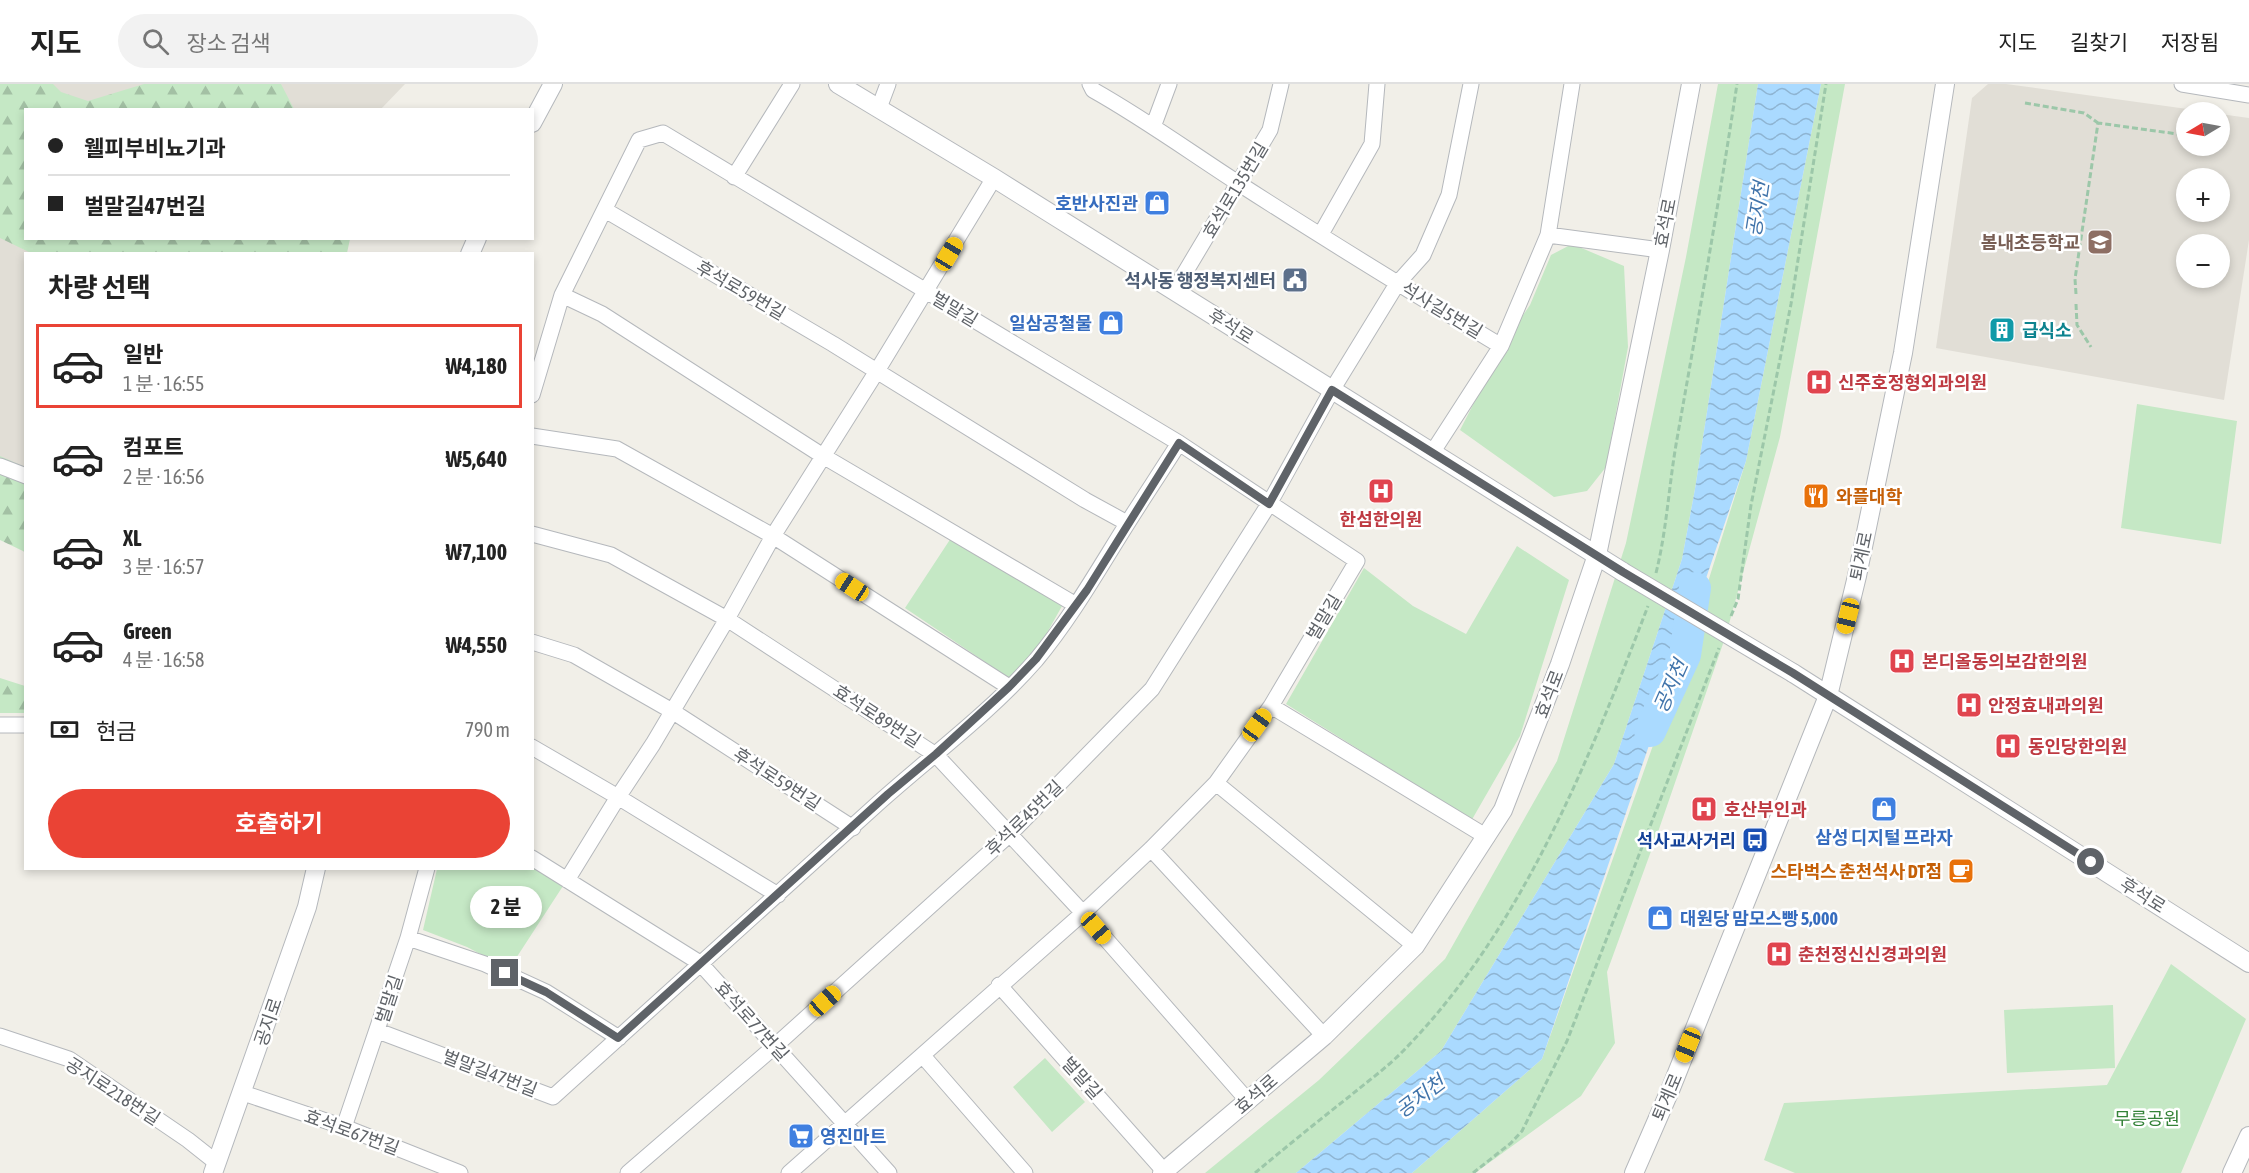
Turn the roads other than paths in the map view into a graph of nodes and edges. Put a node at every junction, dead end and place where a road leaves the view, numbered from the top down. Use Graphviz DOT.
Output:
graph roads {
  1 [pos="553,84"];
  2 [pos="792,84"];
  3 [pos="838,84"];
  4 [pos="888,84"];
  5 [pos="1090,84"];
  6 [pos="1169,84"];
  7 [pos="1281,84"];
  8 [pos="1377,84"];
  9 [pos="1471,84"];
  10 [pos="1572,84"];
  11 [pos="1691,84"];
  12 [pos="1945,84"];
  13 [pos="2182,84"];
  14 [pos="2249,95"];
  15 [pos="879,108"];
  16 [pos="534,119"];
  17 [pos="1153,127"];
  18 [pos="734,177"];
  19 [pos="994,178"];
  20 [pos="1239,184"];
  21 [pos="605,210"];
  22 [pos="1321,234"];
  23 [pos="1548,235"];
  24 [pos="1660,250"];
  25 [pos="1397,284"];
  26 [pos="926,291"];
  27 [pos="1174,291"];
  28 [pos="562,295"];
  29 [pos="1502,346"];
  30 [pos="878,371"];
  31 [pos="534,388"];
  32 [pos="1332,390"];
  33 [pos="534,436"];
  34 [pos="1179,443"];
  35 [pos="1432,453"];
  36 [pos="823,456"];
  37 [pos="0,466"];
  38 [pos="24,475"];
  39 [pos="1269,504"];
  40 [pos="1127,523"];
  41 [pos="534,535"];
  42 [pos="773,536"];
  43 [pos="1597,555"];
  44 [pos="1076,605"];
  45 [pos="727,619"];
  46 [pos="534,643"];
  47 [pos="1009,687"];
  48 [pos="1828,696"];
  49 [pos="1271,706"];
  50 [pos="672,711"];
  51 [pos="0,725"];
  52 [pos="24,725"];
  53 [pos="534,748"];
  54 [pos="936,754"];
  55 [pos="1216,783"];
  56 [pos="618,796"];
  57 [pos="853,828"];
  58 [pos="1010,834"];
  59 [pos="1487,837"];
  60 [pos="1151,849"];
  61 [pos="534,859"];
  62 [pos="316,870"];
  63 [pos="426,870"];
  64 [pos="567,880"];
  65 [pos="778,895"];
  66 [pos="1083,913"];
  67 [pos="408,938"];
  68 [pos="1414,946"];
  69 [pos="700,963"];
  70 [pos="2249,963"];
  71 [pos="999,985"];
  72 [pos="378,1031"];
  73 [pos="0,1036"];
  74 [pos="1324,1036"];
  75 [pos="618,1038"];
  76 [pos="775,1046"];
  77 [pos="923,1056"];
  78 [pos="243,1093"];
  79 [pos="1248,1101"];
  80 [pos="845,1124"];
  81 [pos="344,1127"];
  82 [pos="2249,1136"];
  83 [pos="215,1168"];
  84 [pos="1163,1172"];
  85 [pos="460,1173"];
  86 [pos="628,1173"];
  87 [pos="789,1173"];
  88 [pos="888,1173"];
  89 [pos="1025,1173"];
  90 [pos="1634,1173"];
  91 [pos="2232,1173"];
  1 -- 16 [label="street"];
  2 -- 18 [label="street"];
  3 -- 15 [label="street, 후석로"];
  4 -- 15 [label="street"];
  5 -- 17 [label="street, 석사길5번길"];
  6 -- 17 [label="street"];
  7 -- 20 [label="street, 효석로135번길"];
  8 -- 22 [label="street"];
  9 -- 25 [label="street, 후석로45번길"];
  10 -- 23 [label="street, 석사길5번길"];
  11 -- 24 [label="street, 효석로"];
  12 -- 48 [label="street, 퇴계로"];
  13 -- 14 [label="street"];
  15 -- 19 [label="street, 후석로"];
  17 -- 20 [label="street, 석사길5번길"];
  18 -- 21 [label="street, 벌말길"];
  18 -- 26 [label="street, 벌말길"];
  19 -- 26 [label="street"];
  19 -- 27 [label="street, 후석로"];
  20 -- 22 [label="street, 석사길5번길"];
  20 -- 27 [label="street, 효석로135번길"];
  21 -- 28 [label="street, 벌말길"];
  21 -- 30 [label="street, 후석로59번길"];
  22 -- 25 [label="street, 석사길5번길"];
  23 -- 24 [label="street"];
  23 -- 29 [label="street, 석사길5번길"];
  24 -- 43 [label="street, 효석로"];
  25 -- 29 [label="street, 석사길5번길"];
  25 -- 32 [label="street, 후석로45번길"];
  26 -- 30 [label="street"];
  26 -- 34 [label="street, 벌말길"];
  27 -- 32 [label="street, 후석로"];
  28 -- 31 [label="street, 벌말길"];
  28 -- 36 [label="street"];
  29 -- 35 [label="street"];
  30 -- 36 [label="street"];
  30 -- 40 [label="street, 후석로59번길"];
  32 -- 35 [label="street, 후석로"];
  32 -- 39 [label="street, 후석로45번길"];
  33 -- 42 [label="street"];
  34 -- 39 [label="street, 벌말길"];
  34 -- 40 [label="street, 벌말길47번길"];
  35 -- 43 [label="street, 후석로"];
  36 -- 42 [label="street"];
  36 -- 44 [label="street"];
  37 -- 38 [label="street"];
  39 -- 49 [label="street, 벌말길"];
  39 -- 58 [label="street, 후석로45번길"];
  40 -- 44 [label="street, 벌말길47번길"];
  41 -- 45 [label="street, 효석로89번길"];
  42 -- 45 [label="street"];
  42 -- 47 [label="street"];
  43 -- 48 [label="street, 후석로, bridge"];
  43 -- 59 [label="street, 효석로"];
  44 -- 47 [label="street, 벌말길47번길"];
  45 -- 50 [label="street"];
  45 -- 54 [label="street, 효석로89번길"];
  46 -- 50 [label="street, 후석로59번길"];
  47 -- 54 [label="street, 벌말길47번길"];
  48 -- 70 [label="street, 후석로"];
  48 -- 90 [label="street, 퇴계로"];
  49 -- 55 [label="street, 벌말길"];
  49 -- 59 [label="street"];
  50 -- 56 [label="street"];
  50 -- 57 [label="street, 후석로59번길"];
  51 -- 52 [label="street"];
  53 -- 56 [label="street"];
  54 -- 57 [label="street, 벌말길47번길"];
  54 -- 58 [label="street, 효석로89번길"];
  55 -- 60 [label="street, 벌말길"];
  55 -- 68 [label="street"];
  56 -- 64 [label="street"];
  56 -- 65 [label="street"];
  57 -- 65 [label="street, 벌말길47번길"];
  58 -- 66 [label="street, 효석로89번길"];
  58 -- 76 [label="street, 후석로45번길"];
  59 -- 68 [label="street, 효석로"];
  60 -- 66 [label="street, 벌말길"];
  60 -- 74 [label="street"];
  61 -- 64 [label="street, 효석로77번길"];
  62 -- 78 [label="street, 공지로"];
  63 -- 67 [label="street, 벌말길"];
  64 -- 69 [label="street, 효석로77번길"];
  65 -- 69 [label="street, 벌말길47번길"];
  66 -- 71 [label="street, 벌말길"];
  66 -- 79 [label="street, 효석로89번길"];
  67 -- 72 [label="street, 벌말길"];
  67 -- 75 [label="street"];
  68 -- 74 [label="street, 효석로"];
  69 -- 75 [label="street, 벌말길47번길"];
  69 -- 76 [label="street, 효석로77번길"];
  71 -- 77 [label="street, 벌말길"];
  71 -- 84 [label="street, 벌말길"];
  72 -- 75 [label="street, 벌말길47번길"];
  72 -- 81 [label="street, 벌말길"];
  73 -- 83 [label="street, 공지로218번길"];
  74 -- 79 [label="street, 효석로"];
  76 -- 80 [label="street, 효석로77번길"];
  76 -- 86 [label="street, 후석로45번길"];
  77 -- 80 [label="street, 벌말길"];
  77 -- 89 [label="street"];
  78 -- 81 [label="street, 효석로67번길"];
  78 -- 83 [label="street, 공지로"];
  79 -- 84 [label="street, 효석로"];
  80 -- 87 [label="street, 벌말길"];
  80 -- 88 [label="street, 효석로77번길"];
  81 -- 85 [label="street, 효석로67번길"];
  82 -- 91 [label="street"];
}
